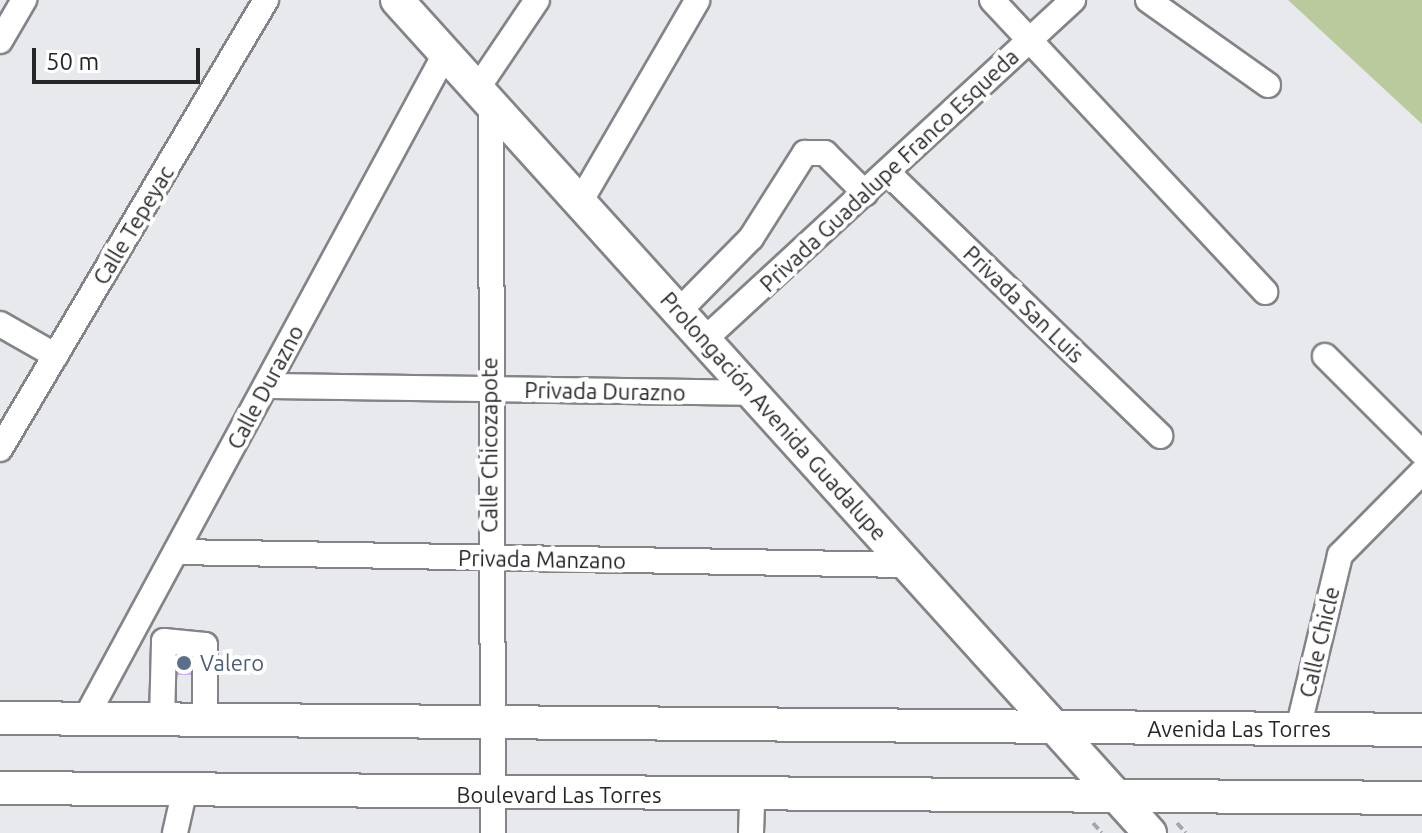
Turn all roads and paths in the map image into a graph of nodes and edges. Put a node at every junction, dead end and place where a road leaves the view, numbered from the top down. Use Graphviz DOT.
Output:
graph roads {
  1 [pos="24,0"];
  2 [pos="266,0"];
  3 [pos="397,0"];
  4 [pos="537,0"];
  5 [pos="992,0"];
  6 [pos="1073,0"];
  7 [pos="1148,0"];
  8 [pos="697,1"];
  9 [pos="0,41"];
  10 [pos="1030,42"];
  11 [pos="445,54"];
  12 [pos="1268,85"];
  13 [pos="484,96"];
  14 [pos="887,172"];
  15 [pos="865,193"];
  16 [pos="580,202"];
  17 [pos="1265,292"];
  18 [pos="679,311"];
  19 [pos="0,324"];
  20 [pos="704,340"];
  21 [pos="56,356"];
  22 [pos="1325,356"];
  23 [pos="266,386"];
  24 [pos="489,389"];
  25 [pos="753,393"];
  26 [pos="1160,436"];
  27 [pos="0,449"];
  28 [pos="1422,453"];
  29 [pos="1422,472"];
  30 [pos="176,552"];
  31 [pos="490,558"];
  32 [pos="908,565"];
  33 [pos="143,612"];
  34 [pos="164,641"];
  35 [pos="0,718"];
  36 [pos="85,719"];
  37 [pos="162,720"];
  38 [pos="205,720"];
  39 [pos="492,723"];
  40 [pos="1056,729"];
  41 [pos="1298,729"];
  42 [pos="1422,730"];
  43 [pos="0,788"];
  44 [pos="184,793"];
  45 [pos="493,794"];
  46 [pos="752,795"];
  47 [pos="1118,797"];
  48 [pos="1422,798"];
  49 [pos="1091,821"];
  50 [pos="175,833"];
  51 [pos="493,833"];
  52 [pos="751,833"];
  53 [pos="1102,833"];
  54 [pos="1150,833"];
  1 -- 9 [label="street"];
  2 -- 21 [label="street, Calle Tepeyac"];
  3 -- 11 [label="main road, Prolongación Avenida Guadalupe"];
  4 -- 13 [label="street"];
  5 -- 10 [label="street"];
  6 -- 10 [label="street, Privada Guadalupe Franco Esqueda"];
  7 -- 12 [label="street"];
  8 -- 16 [label="street"];
  10 -- 14 [label="street, Privada Guadalupe Franco Esqueda"];
  10 -- 17 [label="street"];
  11 -- 13 [label="main road, Prolongación Avenida Guadalupe"];
  11 -- 23 [label="street, Calle Durazno"];
  13 -- 16 [label="main road, Prolongación Avenida Guadalupe"];
  13 -- 24 [label="street, Calle Chicozapote"];
  14 -- 15 [label="street, Privada Guadalupe Franco Esqueda"];
  14 -- 26 [label="street, Privada San Luis"];
  15 -- 18 [label="street"];
  15 -- 20 [label="street, Privada Guadalupe Franco Esqueda"];
  16 -- 18 [label="main road, Prolongación Avenida Guadalupe"];
  18 -- 20 [label="main road, Prolongación Avenida Guadalupe"];
  19 -- 21 [label="street"];
  20 -- 25 [label="main road, Prolongación Avenida Guadalupe"];
  21 -- 27 [label="street, Calle Tepeyac"];
  22 -- 28 [label="street"];
  23 -- 24 [label="street, Privada Durazno"];
  23 -- 30 [label="street, Calle Durazno"];
  24 -- 25 [label="street, Privada Durazno"];
  24 -- 31 [label="street, Calle Chicozapote"];
  25 -- 32 [label="main road, Prolongación Avenida Guadalupe"];
  29 -- 41 [label="street, Calle Chicle"];
  30 -- 31 [label="street, Privada Manzano"];
  30 -- 33 [label="street, Calle Durazno"];
  31 -- 32 [label="street, Privada Manzano"];
  31 -- 39 [label="street, Calle Chicozapote"];
  32 -- 40 [label="main road, Prolongación Avenida Guadalupe"];
  33 -- 34 [label="street"];
  33 -- 36 [label="street, Calle Durazno"];
  34 -- 37 [label="street"];
  34 -- 38 [label="street"];
  35 -- 36 [label="main road"];
  36 -- 37 [label="main road"];
  37 -- 38 [label="main road"];
  38 -- 39 [label="main road"];
  39 -- 40 [label="main road"];
  39 -- 45 [label="street, Calle Chicozapote"];
  40 -- 41 [label="main road, Avenida Las Torres"];
  40 -- 47 [label="main road, Prolongación Avenida Guadalupe"];
  41 -- 42 [label="main road, Avenida Las Torres"];
  43 -- 44 [label="main road, Boulevard Las Torres"];
  44 -- 45 [label="main road, Boulevard Las Torres"];
  44 -- 50 [label="street"];
  45 -- 46 [label="main road, Boulevard Las Torres"];
  45 -- 51 [label="street, Calle Chicozapote"];
  46 -- 47 [label="main road, Boulevard Las Torres"];
  46 -- 52 [label="street"];
  47 -- 48 [label="main road"];
  47 -- 54 [label="main road, Prolongación Avenida Guadalupe"];
  49 -- 53 [label="path"];
}
